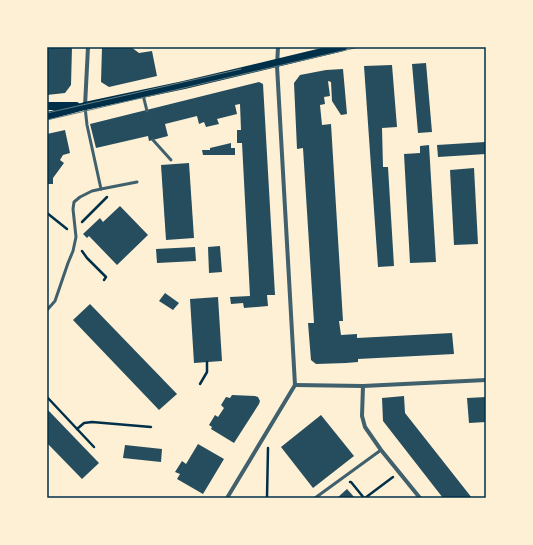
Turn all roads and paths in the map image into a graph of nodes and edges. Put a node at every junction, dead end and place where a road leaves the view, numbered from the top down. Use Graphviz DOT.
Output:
graph roads {
  1 [pos="88,47"];
  2 [pos="278,47"];
  3 [pos="342,47"];
  4 [pos="277,63"];
  5 [pos="142,94"];
  6 [pos="47,106"];
  7 [pos="85,106"];
  8 [pos="147,111"];
  9 [pos="47,116"];
  10 [pos="153,140"];
  11 [pos="171,160"];
  12 [pos="137,182"];
  13 [pos="118,185"];
  14 [pos="101,189"];
  15 [pos="47,213"];
  16 [pos="75,228"];
  17 [pos="75,241"];
  18 [pos="87,258"];
  19 [pos="104,280"];
  20 [pos="47,310"];
  21 [pos="207,362"];
  22 [pos="486,380"];
  23 [pos="200,384"];
  24 [pos="295,385"];
  25 [pos="363,386"];
  26 [pos="47,397"];
  27 [pos="151,427"];
  28 [pos="77,429"];
  29 [pos="268,429"];
  30 [pos="94,447"];
  31 [pos="381,450"];
  32 [pos="399,472"];
  33 [pos="340,480"];
  34 [pos="227,498"];
  35 [pos="267,498"];
  36 [pos="315,498"];
  37 [pos="364,498"];
  38 [pos="420,498"];
  1 -- 7 [label="street"];
  2 -- 4 [label="street"];
  3 -- 4 [label="main road"];
  4 -- 5 [label="main road"];
  4 -- 24 [label="street"];
  5 -- 7 [label="main road"];
  5 -- 8 [label="lane"];
  6 -- 7 [label="main road"];
  7 -- 9 [label="main road"];
  7 -- 14 [label="lane"];
  10 -- 11 [label="lane"];
  12 -- 13 [label="lane"];
  13 -- 14 [label="lane"];
  13 -- 16 [label="path"];
  14 -- 16 [label="lane"];
  15 -- 17 [label="path"];
  16 -- 17 [label="lane"];
  17 -- 20 [label="lane"];
  18 -- 19 [label="path"];
  21 -- 23 [label="path"];
  22 -- 25 [label="street"];
  24 -- 25 [label="street"];
  24 -- 29 [label="street"];
  25 -- 31 [label="street"];
  26 -- 28 [label="path"];
  27 -- 28 [label="path"];
  28 -- 30 [label="path"];
  29 -- 34 [label="street"];
  29 -- 35 [label="path"];
  31 -- 32 [label="street"];
  31 -- 33 [label="lane"];
  32 -- 37 [label="path"];
  32 -- 38 [label="street"];
  33 -- 36 [label="lane"];
  33 -- 37 [label="path"];
}
